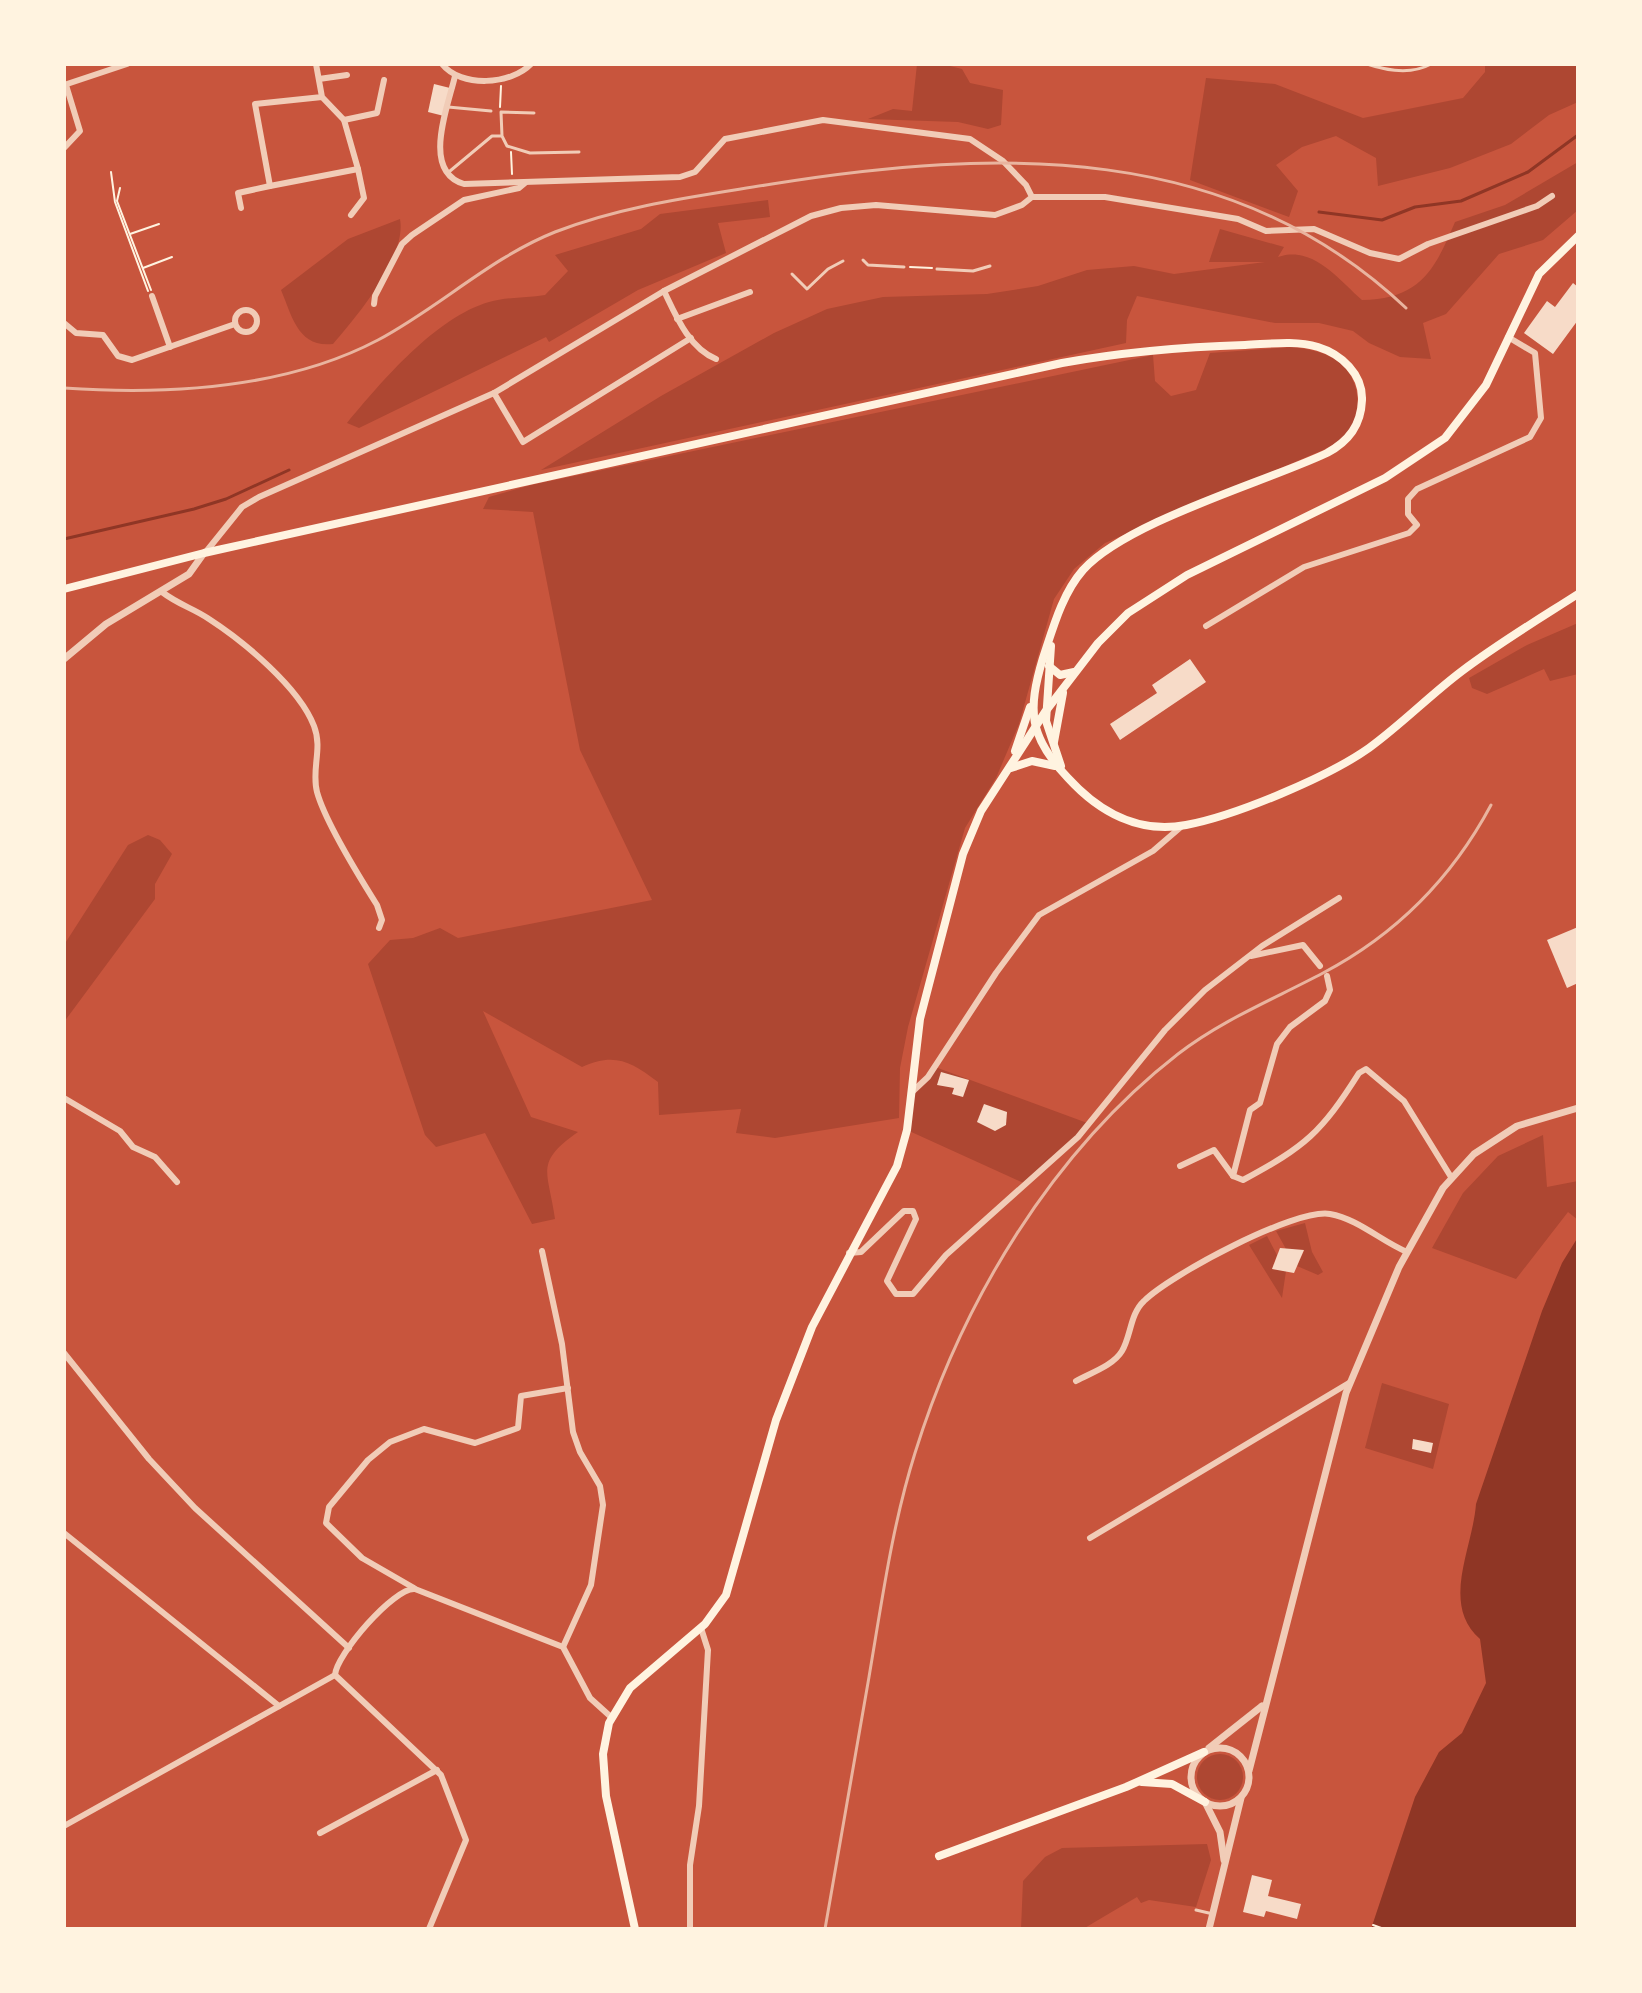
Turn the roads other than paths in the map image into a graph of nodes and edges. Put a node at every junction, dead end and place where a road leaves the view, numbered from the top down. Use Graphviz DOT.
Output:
graph roads {
  1 [pos="101,64"];
  2 [pos="127,64"];
  3 [pos="316,64"];
  4 [pos="442,64"];
  5 [pos="531,64"];
  6 [pos="1367,64"];
  7 [pos="1431,64"];
  8 [pos="103,72"];
  9 [pos="347,75"];
  10 [pos="455,76"];
  11 [pos="319,79"];
  12 [pos="384,80"];
  13 [pos="65,85"];
  14 [pos="322,97"];
  15 [pos="448,107"];
  16 [pos="491,111"];
  17 [pos="534,113"];
  18 [pos="344,120"];
  19 [pos="502,136"];
  20 [pos="64,148"];
  21 [pos="579,152"];
  22 [pos="358,169"];
  23 [pos="446,173"];
  24 [pos="525,183"];
  25 [pos="270,186"];
  26 [pos="1552,196"];
  27 [pos="1032,197"];
  28 [pos="241,208"];
  29 [pos="351,215"];
  30 [pos="1578,236"];
  31 [pos="863,260"];
  32 [pos="843,261"];
  33 [pos="990,266"];
  34 [pos="904,267"];
  35 [pos="937,269"];
  36 [pos="792,274"];
  37 [pos="664,291"];
  38 [pos="750,292"];
  39 [pos="151,295"];
  40 [pos="374,304"];
  41 [pos="677,319"];
  42 [pos="64,323"];
  43 [pos="235,324"];
  44 [pos="1508,337"];
  45 [pos="691,338"];
  46 [pos="170,347"];
  47 [pos="716,359"];
  48 [pos="494,393"];
  49 [pos="204,553"];
  50 [pos="64,589"];
  51 [pos="162,592"];
  52 [pos="1578,594"];
  53 [pos="1206,626"];
  54 [pos="1052,630"];
  55 [pos="64,659"];
  56 [pos="1049,666"];
  57 [pos="1078,669"];
  58 [pos="1065,688"];
  59 [pos="1033,694"];
  60 [pos="1045,712"];
  61 [pos="1034,727"];
  62 [pos="1054,751"];
  63 [pos="1008,771"];
  64 [pos="1061,771"];
  65 [pos="1182,826"];
  66 [pos="1339,898"];
  67 [pos="379,928"];
  68 [pos="1245,958"];
  69 [pos="1320,966"];
  70 [pos="1327,976"];
  71 [pos="910,1094"];
  72 [pos="64,1098"];
  73 [pos="1578,1108"];
  74 [pos="1180,1166"];
  75 [pos="1233,1176"];
  76 [pos="1451,1177"];
  77 [pos="177,1182"];
  78 [pos="542,1251"];
  79 [pos="1407,1252"];
  80 [pos="849,1253"];
  81 [pos="64,1353"];
  82 [pos="1076,1381"];
  83 [pos="1349,1383"];
  84 [pos="568,1388"];
  85 [pos="64,1533"];
  86 [pos="1090,1538"];
  87 [pos="418,1590"];
  88 [pos="701,1628"];
  89 [pos="563,1647"];
  90 [pos="349,1648"];
  91 [pos="335,1675"];
  92 [pos="1264,1705"];
  93 [pos="279,1706"];
  94 [pos="611,1717"];
  95 [pos="1204,1752"];
  96 [pos="437,1770"];
  97 [pos="1249,1771"];
  98 [pos="1126,1787"];
  99 [pos="1241,1798"];
  100 [pos="1205,1802"];
  101 [pos="64,1826"];
  102 [pos="320,1833"];
  103 [pos="939,1856"];
  104 [pos="1225,1866"];
  105 [pos="1196,1910"];
  106 [pos="1213,1914"];
  107 [pos="429,1929"];
  108 [pos="635,1929"];
  109 [pos="690,1929"];
  110 [pos="1209,1929"];
  1 -- 8 [label="street"];
  2 -- 8 [label="street"];
  3 -- 11 [label="street"];
  4 -- 10 [label="street"];
  5 -- 10 [label="street"];
  6 -- 7 [label="lane"];
  8 -- 13 [label="street"];
  9 -- 11 [label="street"];
  10 -- 15 [label="street"];
  11 -- 14 [label="street"];
  12 -- 18 [label="street"];
  13 -- 20 [label="street"];
  14 -- 18 [label="street"];
  14 -- 25 [label="street"];
  15 -- 16 [label="lane"];
  15 -- 23 [label="street"];
  17 -- 19 [label="lane"];
  18 -- 22 [label="street"];
  19 -- 21 [label="lane"];
  19 -- 23 [label="lane"];
  22 -- 25 [label="street"];
  22 -- 29 [label="street"];
  23 -- 24 [label="street"];
  24 -- 27 [label="street"];
  24 -- 40 [label="street"];
  25 -- 28 [label="street"];
  26 -- 27 [label="street"];
  27 -- 37 [label="street"];
  30 -- 44 [label="main road"];
  31 -- 34 [label="lane"];
  32 -- 36 [label="lane"];
  33 -- 35 [label="lane"];
  37 -- 41 [label="street"];
  37 -- 48 [label="street"];
  38 -- 41 [label="street"];
  39 -- 46 [label="street"];
  41 -- 45 [label="street"];
  42 -- 46 [label="street"];
  43 -- 46 [label="street"];
  44 -- 53 [label="street"];
  44 -- 57 [label="main road"];
  45 -- 47 [label="street"];
  45 -- 48 [label="street"];
  48 -- 49 [label="street"];
  49 -- 50 [label="main road"];
  49 -- 51 [label="street"];
  49 -- 54 [label="main road"];
  51 -- 55 [label="street"];
  51 -- 67 [label="street"];
  52 -- 65 [label="main road"];
  54 -- 56 [label="main road"];
  54 -- 59 [label="main road"];
  56 -- 57 [label="main road"];
  56 -- 60 [label="main road"];
  57 -- 58 [label="main road"];
  58 -- 60 [label="main road"];
  58 -- 62 [label="main road"];
  59 -- 61 [label="main road"];
  59 -- 63 [label="main road"];
  60 -- 61 [label="main road"];
  60 -- 62 [label="main road"];
  61 -- 63 [label="main road"];
  61 -- 64 [label="main road"];
  62 -- 64 [label="main road"];
  63 -- 64 [label="main road"];
  63 -- 71 [label="main road"];
  64 -- 65 [label="main road"];
  65 -- 71 [label="street"];
  66 -- 68 [label="street"];
  68 -- 69 [label="street"];
  68 -- 80 [label="street"];
  70 -- 75 [label="street"];
  71 -- 80 [label="main road"];
  72 -- 77 [label="street"];
  73 -- 76 [label="street"];
  74 -- 75 [label="street"];
  75 -- 76 [label="street"];
  76 -- 79 [label="street"];
  78 -- 84 [label="street"];
  79 -- 82 [label="street"];
  79 -- 83 [label="street"];
  80 -- 88 [label="main road"];
  81 -- 90 [label="street"];
  83 -- 86 [label="street"];
  83 -- 92 [label="street"];
  84 -- 87 [label="street"];
  84 -- 89 [label="street"];
  85 -- 93 [label="street"];
  87 -- 89 [label="street"];
  87 -- 90 [label="street"];
  88 -- 94 [label="main road"];
  88 -- 109 [label="street"];
  89 -- 94 [label="street"];
  90 -- 91 [label="street"];
  91 -- 93 [label="street"];
  91 -- 96 [label="street"];
  92 -- 95 [label="street"];
  92 -- 97 [label="street"];
  93 -- 101 [label="street"];
  94 -- 108 [label="main road"];
  95 -- 97 [label="street"];
  95 -- 98 [label="main road"];
  95 -- 100 [label="street"];
  96 -- 102 [label="street"];
  96 -- 107 [label="street"];
  97 -- 99 [label="street"];
  98 -- 100 [label="main road"];
  98 -- 103 [label="main road"];
  99 -- 100 [label="street"];
  99 -- 104 [label="street"];
  100 -- 104 [label="street"];
  104 -- 106 [label="street"];
  105 -- 106 [label="lane"];
  106 -- 110 [label="street"];
}
